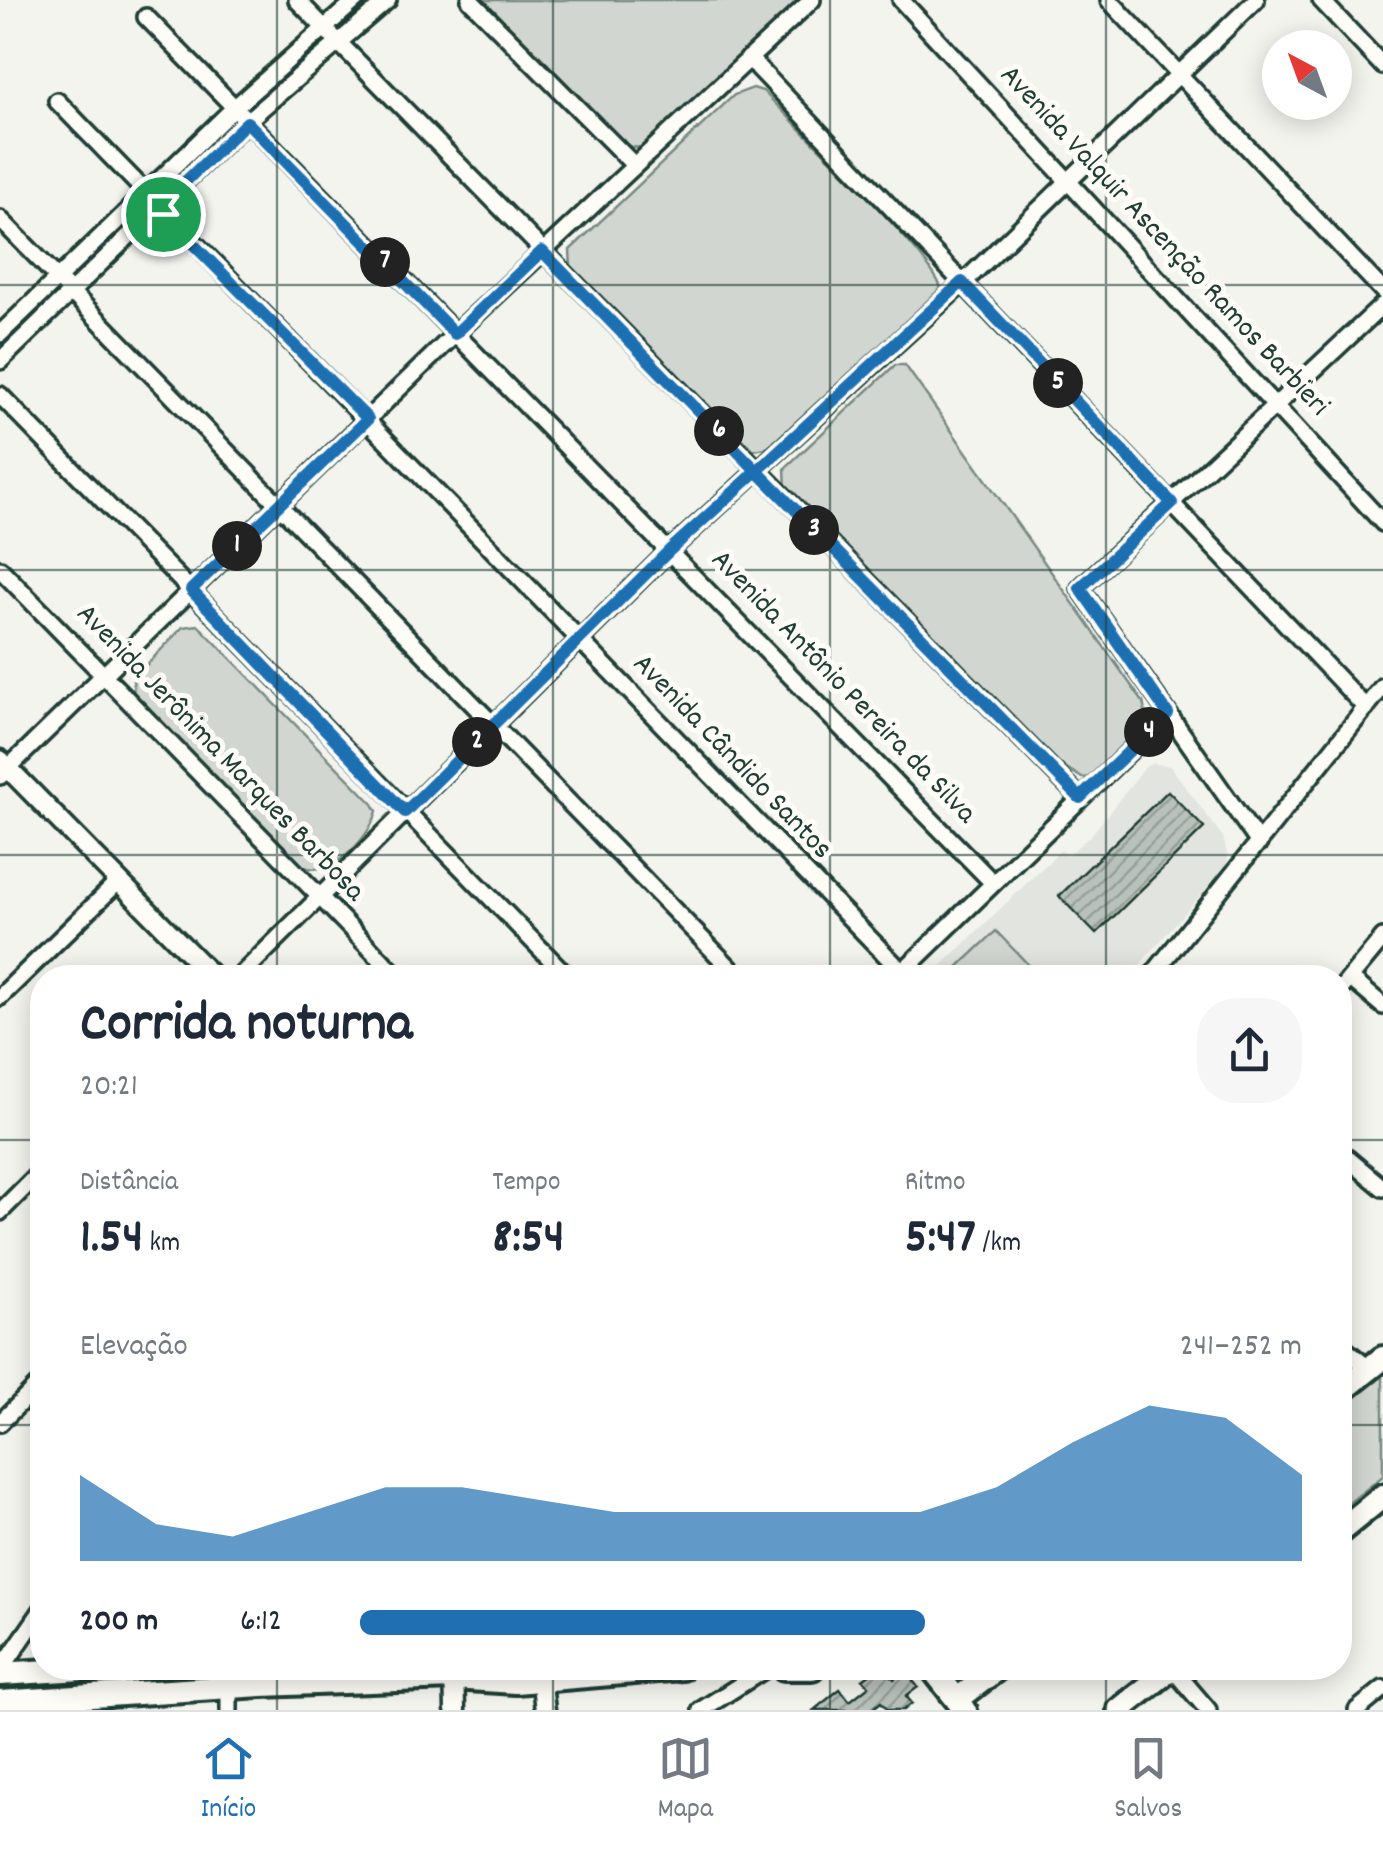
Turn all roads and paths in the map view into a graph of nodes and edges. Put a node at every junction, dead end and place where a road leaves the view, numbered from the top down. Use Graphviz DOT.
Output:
graph roads {
  1 [pos="297,0"];
  2 [pos="356,0"];
  3 [pos="388,0"];
  4 [pos="470,0"];
  5 [pos="812,0"];
  6 [pos="901,0"];
  7 [pos="1110,0"];
  8 [pos="1256,0"];
  9 [pos="1321,0"];
  10 [pos="146,17"];
  11 [pos="326,30"];
  12 [pos="340,44"];
  13 [pos="749,58"];
  14 [pos="1383,66"];
  15 [pos="1180,74"];
  16 [pos="57,101"];
  17 [pos="234,108"];
  18 [pos="247,122"];
  19 [pos="634,165"];
  20 [pos="1070,180"];
  21 [pos="144,194"];
  22 [pos="158,208"];
  23 [pos="0,219"];
  24 [pos="542,251"];
  25 [pos="58,278"];
  26 [pos="962,282"];
  27 [pos="1383,291"];
  28 [pos="72,293"];
  29 [pos="1383,305"];
  30 [pos="0,334"];
  31 [pos="455,334"];
  32 [pos="0,360"];
  33 [pos="0,396"];
  34 [pos="1276,405"];
  35 [pos="368,419"];
  36 [pos="757,471"];
  37 [pos="1172,503"];
  38 [pos="279,505"];
  39 [pos="1383,523"];
  40 [pos="670,550"];
  41 [pos="0,569"];
  42 [pos="191,590"];
  43 [pos="578,641"];
  44 [pos="104,676"];
  45 [pos="1383,686"];
  46 [pos="1366,708"];
  47 [pos="1168,714"];
  48 [pos="492,727"];
  49 [pos="3,768"];
  50 [pos="1080,798"];
  51 [pos="405,812"];
  52 [pos="1259,843"];
  53 [pos="118,881"];
  54 [pos="993,883"];
  55 [pos="320,896"];
  56 [pos="1383,938"];
  57 [pos="32,965"];
  58 [pos="201,965"];
  59 [pos="251,965"];
  60 [pos="386,965"];
  61 [pos="557,965"];
  62 [pos="727,965"];
  63 [pos="891,965"];
  64 [pos="913,965"];
  65 [pos="1160,965"];
  66 [pos="30,967"];
  67 [pos="1352,976"];
  68 [pos="1352,988"];
  69 [pos="0,996"];
  70 [pos="1383,1006"];
  71 [pos="1352,1162"];
  72 [pos="30,1182"];
  73 [pos="1383,1188"];
  74 [pos="0,1212"];
  75 [pos="1352,1351"];
  76 [pos="1376,1363"];
  77 [pos="1352,1382"];
  78 [pos="30,1393"];
  79 [pos="0,1423"];
  80 [pos="1383,1496"];
  81 [pos="1352,1521"];
  82 [pos="30,1628"];
  83 [pos="30,1671"];
  84 [pos="0,1672"];
  85 [pos="387,1680"];
  86 [pos="454,1680"];
  87 [pos="541,1680"];
  88 [pos="748,1680"];
  89 [pos="940,1680"];
  90 [pos="985,1680"];
  91 [pos="1157,1680"];
  92 [pos="1182,1680"];
  93 [pos="1383,1689"];
  94 [pos="229,1699"];
  95 [pos="0,1702"];
  96 [pos="956,1706"];
  97 [pos="455,1710"];
  98 [pos="545,1710"];
  99 [pos="701,1710"];
  100 [pos="1119,1710"];
  101 [pos="1208,1710"];
  102 [pos="1357,1710"];
  1 -- 11 [label="street"];
  2 -- 11 [label="street"];
  3 -- 12 [label="street"];
  4 -- 19 [label="street"];
  5 -- 13 [label="street"];
  6 -- 20 [label="street, Avenida Valquir Ascenção Ramos Barbieri"];
  7 -- 15 [label="street"];
  8 -- 15 [label="street"];
  9 -- 14 [label="street"];
  10 -- 17 [label="street, Avenida Antônio Pereira da Silva"];
  11 -- 12 [label="street"];
  11 -- 17 [label="street"];
  12 -- 18 [label="street"];
  12 -- 24 [label="street"];
  13 -- 19 [label="street"];
  13 -- 26 [label="street"];
  15 -- 20 [label="street"];
  15 -- 27 [label="street"];
  16 -- 21 [label="street, Avenida Cândido Santos"];
  17 -- 18 [label="street, Avenida Antônio Pereira da Silva"];
  17 -- 21 [label="street"];
  18 -- 22 [label="street"];
  18 -- 31 [label="street, Avenida Antônio Pereira da Silva"];
  19 -- 24 [label="street"];
  20 -- 26 [label="street"];
  20 -- 34 [label="street, Avenida Valquir Ascenção Ramos Barbieri"];
  21 -- 22 [label="street, Avenida Cândido Santos"];
  21 -- 25 [label="street"];
  22 -- 28 [label="street"];
  22 -- 35 [label="street, Avenida Cândido Santos"];
  23 -- 25 [label="street"];
  24 -- 31 [label="street"];
  24 -- 36 [label="street"];
  25 -- 28 [label="street"];
  25 -- 30 [label="street"];
  26 -- 36 [label="street"];
  26 -- 37 [label="street"];
  28 -- 32 [label="street"];
  28 -- 38 [label="street"];
  29 -- 34 [label="street"];
  31 -- 35 [label="street"];
  31 -- 40 [label="street, Avenida Antônio Pereira da Silva"];
  33 -- 42 [label="street"];
  34 -- 37 [label="street"];
  34 -- 39 [label="street, Avenida Valquir Ascenção Ramos Barbieri"];
  35 -- 38 [label="street"];
  35 -- 43 [label="street, Avenida Cândido Santos"];
  36 -- 40 [label="street"];
  36 -- 50 [label="street"];
  37 -- 46 [label="street"];
  37 -- 47 [label="street"];
  38 -- 42 [label="street"];
  38 -- 48 [label="street"];
  40 -- 43 [label="street"];
  40 -- 54 [label="street, Avenida Antônio Pereira da Silva"];
  41 -- 44 [label="street, Avenida Jerônima Marques Barbosa"];
  42 -- 44 [label="street"];
  42 -- 51 [label="street"];
  43 -- 48 [label="street"];
  43 -- 63 [label="street, Avenida Cândido Santos"];
  44 -- 49 [label="street"];
  44 -- 55 [label="street, Avenida Jerônima Marques Barbosa"];
  45 -- 46 [label="street"];
  46 -- 52 [label="street"];
  47 -- 50 [label="street"];
  47 -- 52 [label="street"];
  48 -- 51 [label="street"];
  48 -- 62 [label="street"];
  49 -- 53 [label="street"];
  50 -- 54 [label="street"];
  51 -- 55 [label="street"];
  51 -- 61 [label="street"];
  52 -- 65 [label="street"];
  53 -- 57 [label="street"];
  53 -- 58 [label="street"];
  54 -- 64 [label="street"];
  55 -- 59 [label="street"];
  55 -- 60 [label="street, Avenida Jerônima Marques Barbosa"];
  56 -- 67 [label="street"];
  66 -- 69 [label="street"];
  68 -- 70 [label="street"];
  71 -- 73 [label="street"];
  72 -- 74 [label="street"];
  75 -- 76 [label="street"];
  76 -- 77 [label="main road"];
  78 -- 79 [label="street"];
  80 -- 81 [label="main road"];
  82 -- 84 [label="street"];
  83 -- 84 [label="main road"];
  85 -- 94 [label="main road"];
  86 -- 97 [label="street"];
  87 -- 98 [label="street"];
  88 -- 99 [label="street"];
  89 -- 96 [label="main road"];
  90 -- 96 [label="main road"];
  91 -- 100 [label="main road"];
  92 -- 101 [label="street"];
  93 -- 102 [label="street"];
  94 -- 95 [label="main road"];
}
